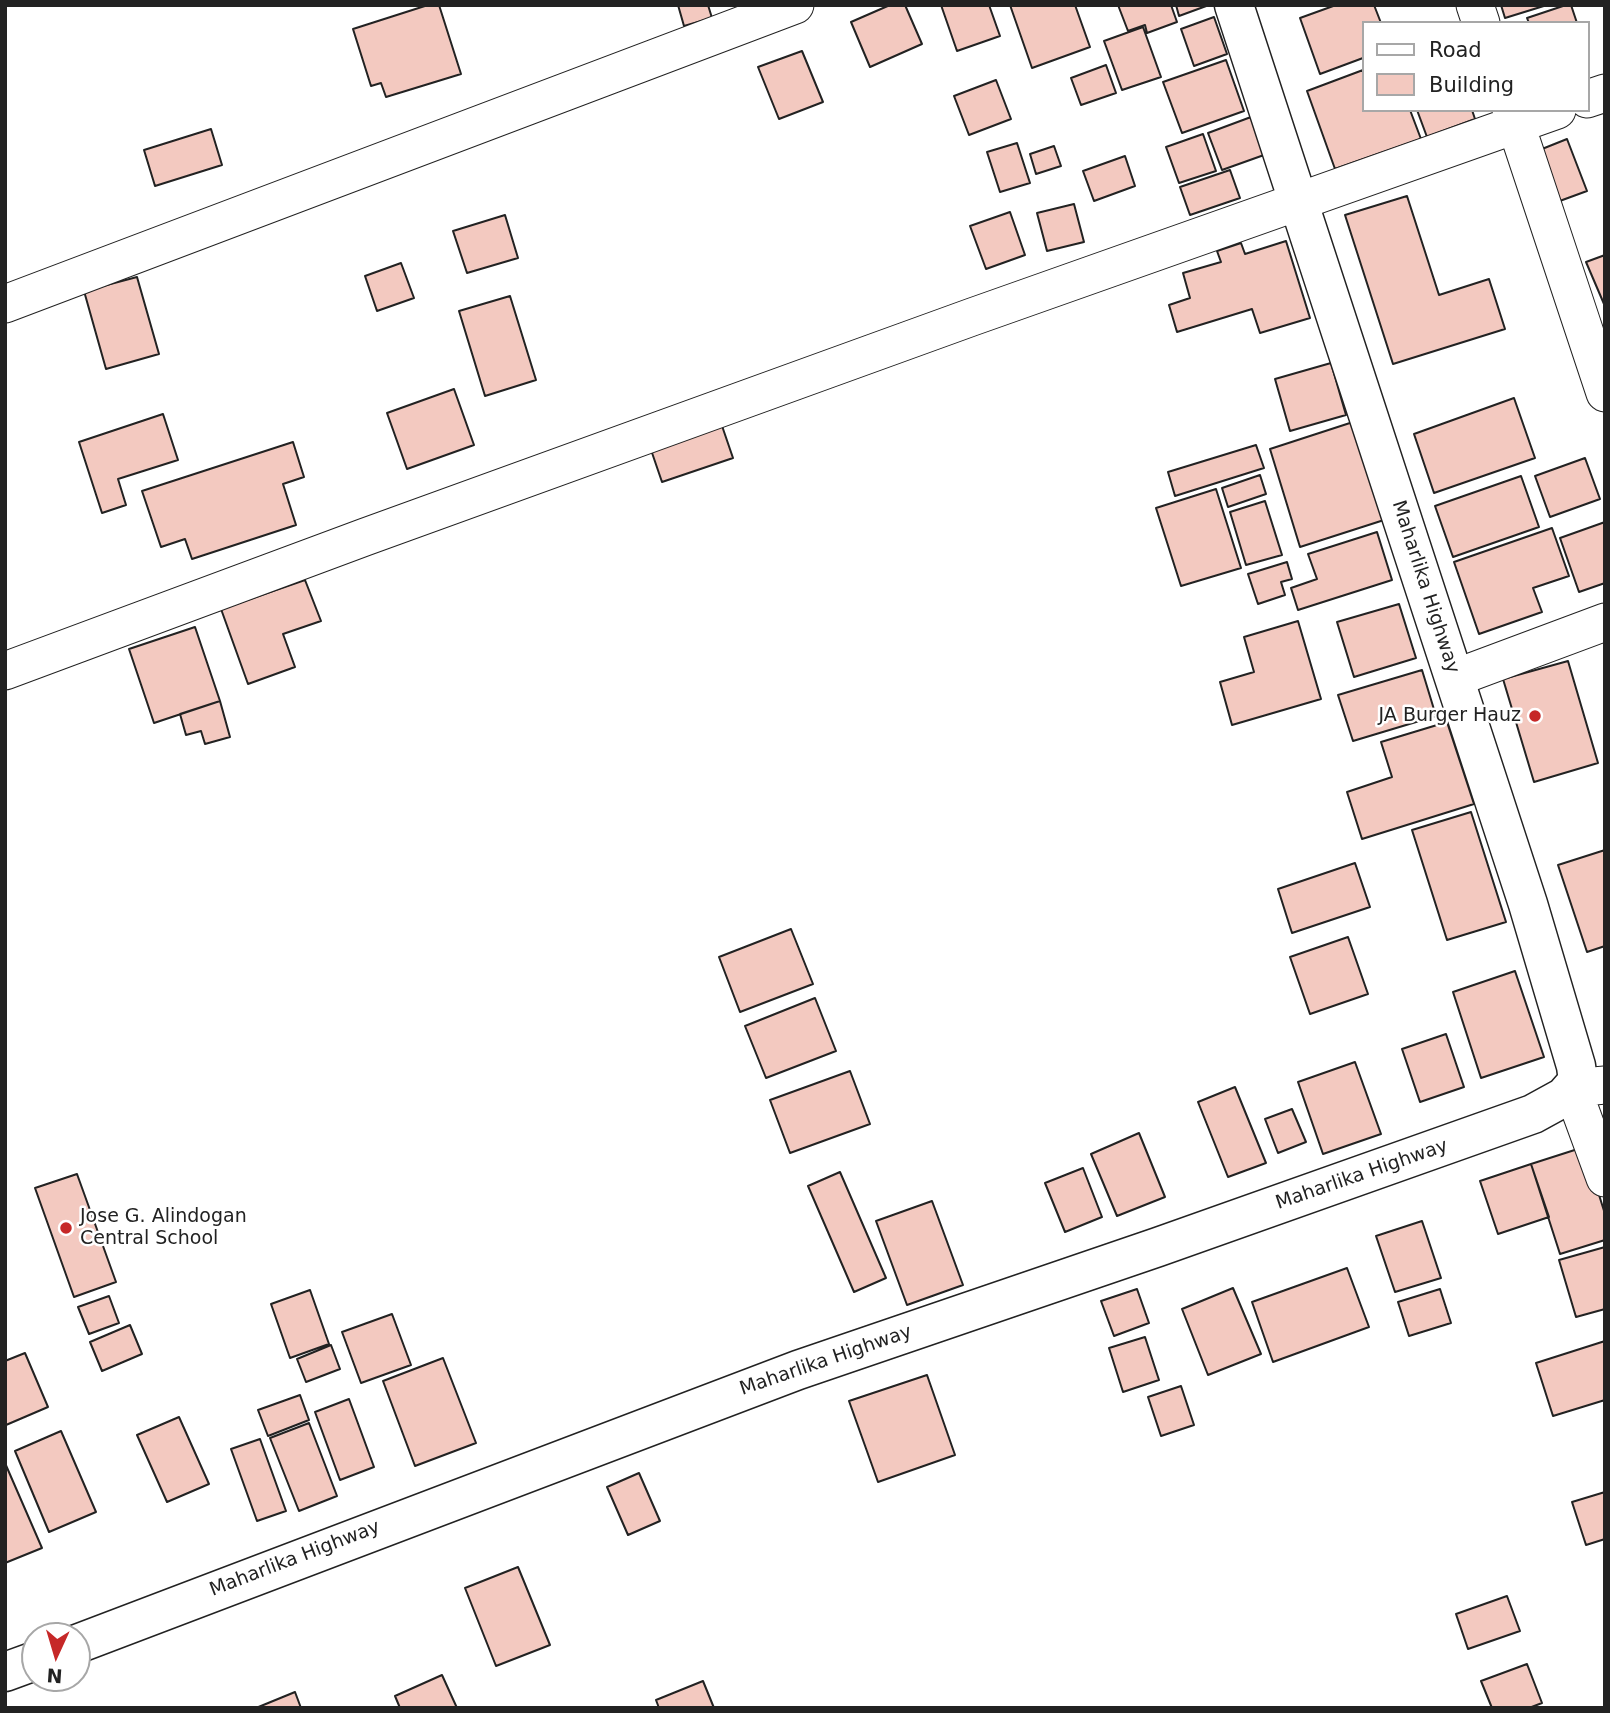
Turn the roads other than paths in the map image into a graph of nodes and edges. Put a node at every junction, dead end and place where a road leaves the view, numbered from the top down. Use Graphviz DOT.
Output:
graph roads {
  1 [pos="795,5"];
  2 [pos="1234,5"];
  3 [pos="1546,112"];
  4 [pos="1514,118"];
  5 [pos="1300,201"];
  6 [pos="5,304"];
  7 [pos="1605,393"];
  8 [pos="1605,622"];
  9 [pos="5,671"];
  10 [pos="1455,678"];
  11 [pos="1589,1086"];
  12 [pos="1605,1178"];
  13 [pos="91,1639"];
  1 -- 6 [label="street"];
  2 -- 5 [label="highway, Maharlika Highway"];
  3 -- 4 [label="street"];
  4 -- 5 [label="street"];
  4 -- 7 [label="street"];
  5 -- 9 [label="street"];
  5 -- 10 [label="highway, Maharlika Highway"];
  8 -- 10 [label="street"];
  10 -- 11 [label="highway, Maharlika Highway"];
  11 -- 12 [label="street"];
  11 -- 13 [label="highway, Maharlika Highway"];
}
